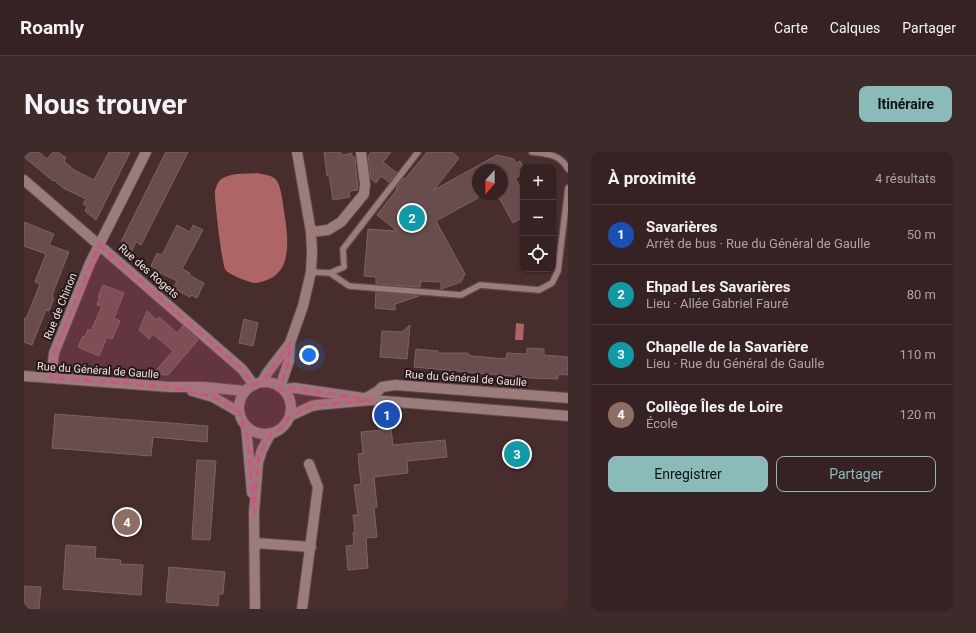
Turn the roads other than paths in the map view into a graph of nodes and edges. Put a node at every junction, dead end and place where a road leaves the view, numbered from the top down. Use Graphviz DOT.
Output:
graph roads {
  1 [pos="146,152"];
  2 [pos="297,152"];
  3 [pos="361,152"];
  4 [pos="418,152"];
  5 [pos="532,152"];
  6 [pos="568,170"];
  7 [pos="24,180"];
  8 [pos="568,188"];
  9 [pos="310,232"];
  10 [pos="99,244"];
  11 [pos="311,272"];
  12 [pos="330,273"];
  13 [pos="290,343"];
  14 [pos="24,376"];
  15 [pos="50,378"];
  16 [pos="254,386"];
  17 [pos="170,388"];
  18 [pos="282,388"];
  19 [pos="568,398"];
  20 [pos="369,399"];
  21 [pos="239,412"];
  22 [pos="290,416"];
  23 [pos="568,416"];
  24 [pos="246,426"];
  25 [pos="271,433"];
  26 [pos="309,464"];
  27 [pos="254,513"];
  28 [pos="255,543"];
  29 [pos="311,547"];
  30 [pos="255,609"];
  31 [pos="302,609"];
  1 -- 10 [label="street, Rue de Chinon"];
  2 -- 9 [label="street"];
  3 -- 9 [label="street"];
  4 -- 12 [label="lane"];
  5 -- 6 [label="lane"];
  7 -- 10 [label="street, Rue des Rogets"];
  8 -- 12 [label="lane"];
  9 -- 11 [label="street"];
  10 -- 15 [label="street, Rue de Chinon"];
  10 -- 16 [label="street, Rue des Rogets"];
  11 -- 12 [label="lane"];
  11 -- 13 [label="street"];
  13 -- 16 [label="street"];
  13 -- 18 [label="street"];
  14 -- 15 [label="street, Rue du Général de Gaulle"];
  15 -- 17 [label="street, Rue du Général de Gaulle"];
  16 -- 17 [label="street, Rue du Général de Gaulle"];
  16 -- 18 [label="street"];
  16 -- 21 [label="street"];
  17 -- 21 [label="street, Rue du Général de Gaulle"];
  18 -- 20 [label="street"];
  18 -- 22 [label="street"];
  19 -- 20 [label="street, Rue du Général de Gaulle"];
  20 -- 22 [label="street"];
  20 -- 23 [label="street"];
  21 -- 24 [label="street"];
  22 -- 25 [label="street"];
  24 -- 25 [label="street"];
  24 -- 27 [label="street"];
  25 -- 27 [label="street"];
  26 -- 29 [label="street"];
  27 -- 28 [label="street"];
  28 -- 29 [label="street"];
  28 -- 30 [label="street"];
  29 -- 31 [label="street"];
}
